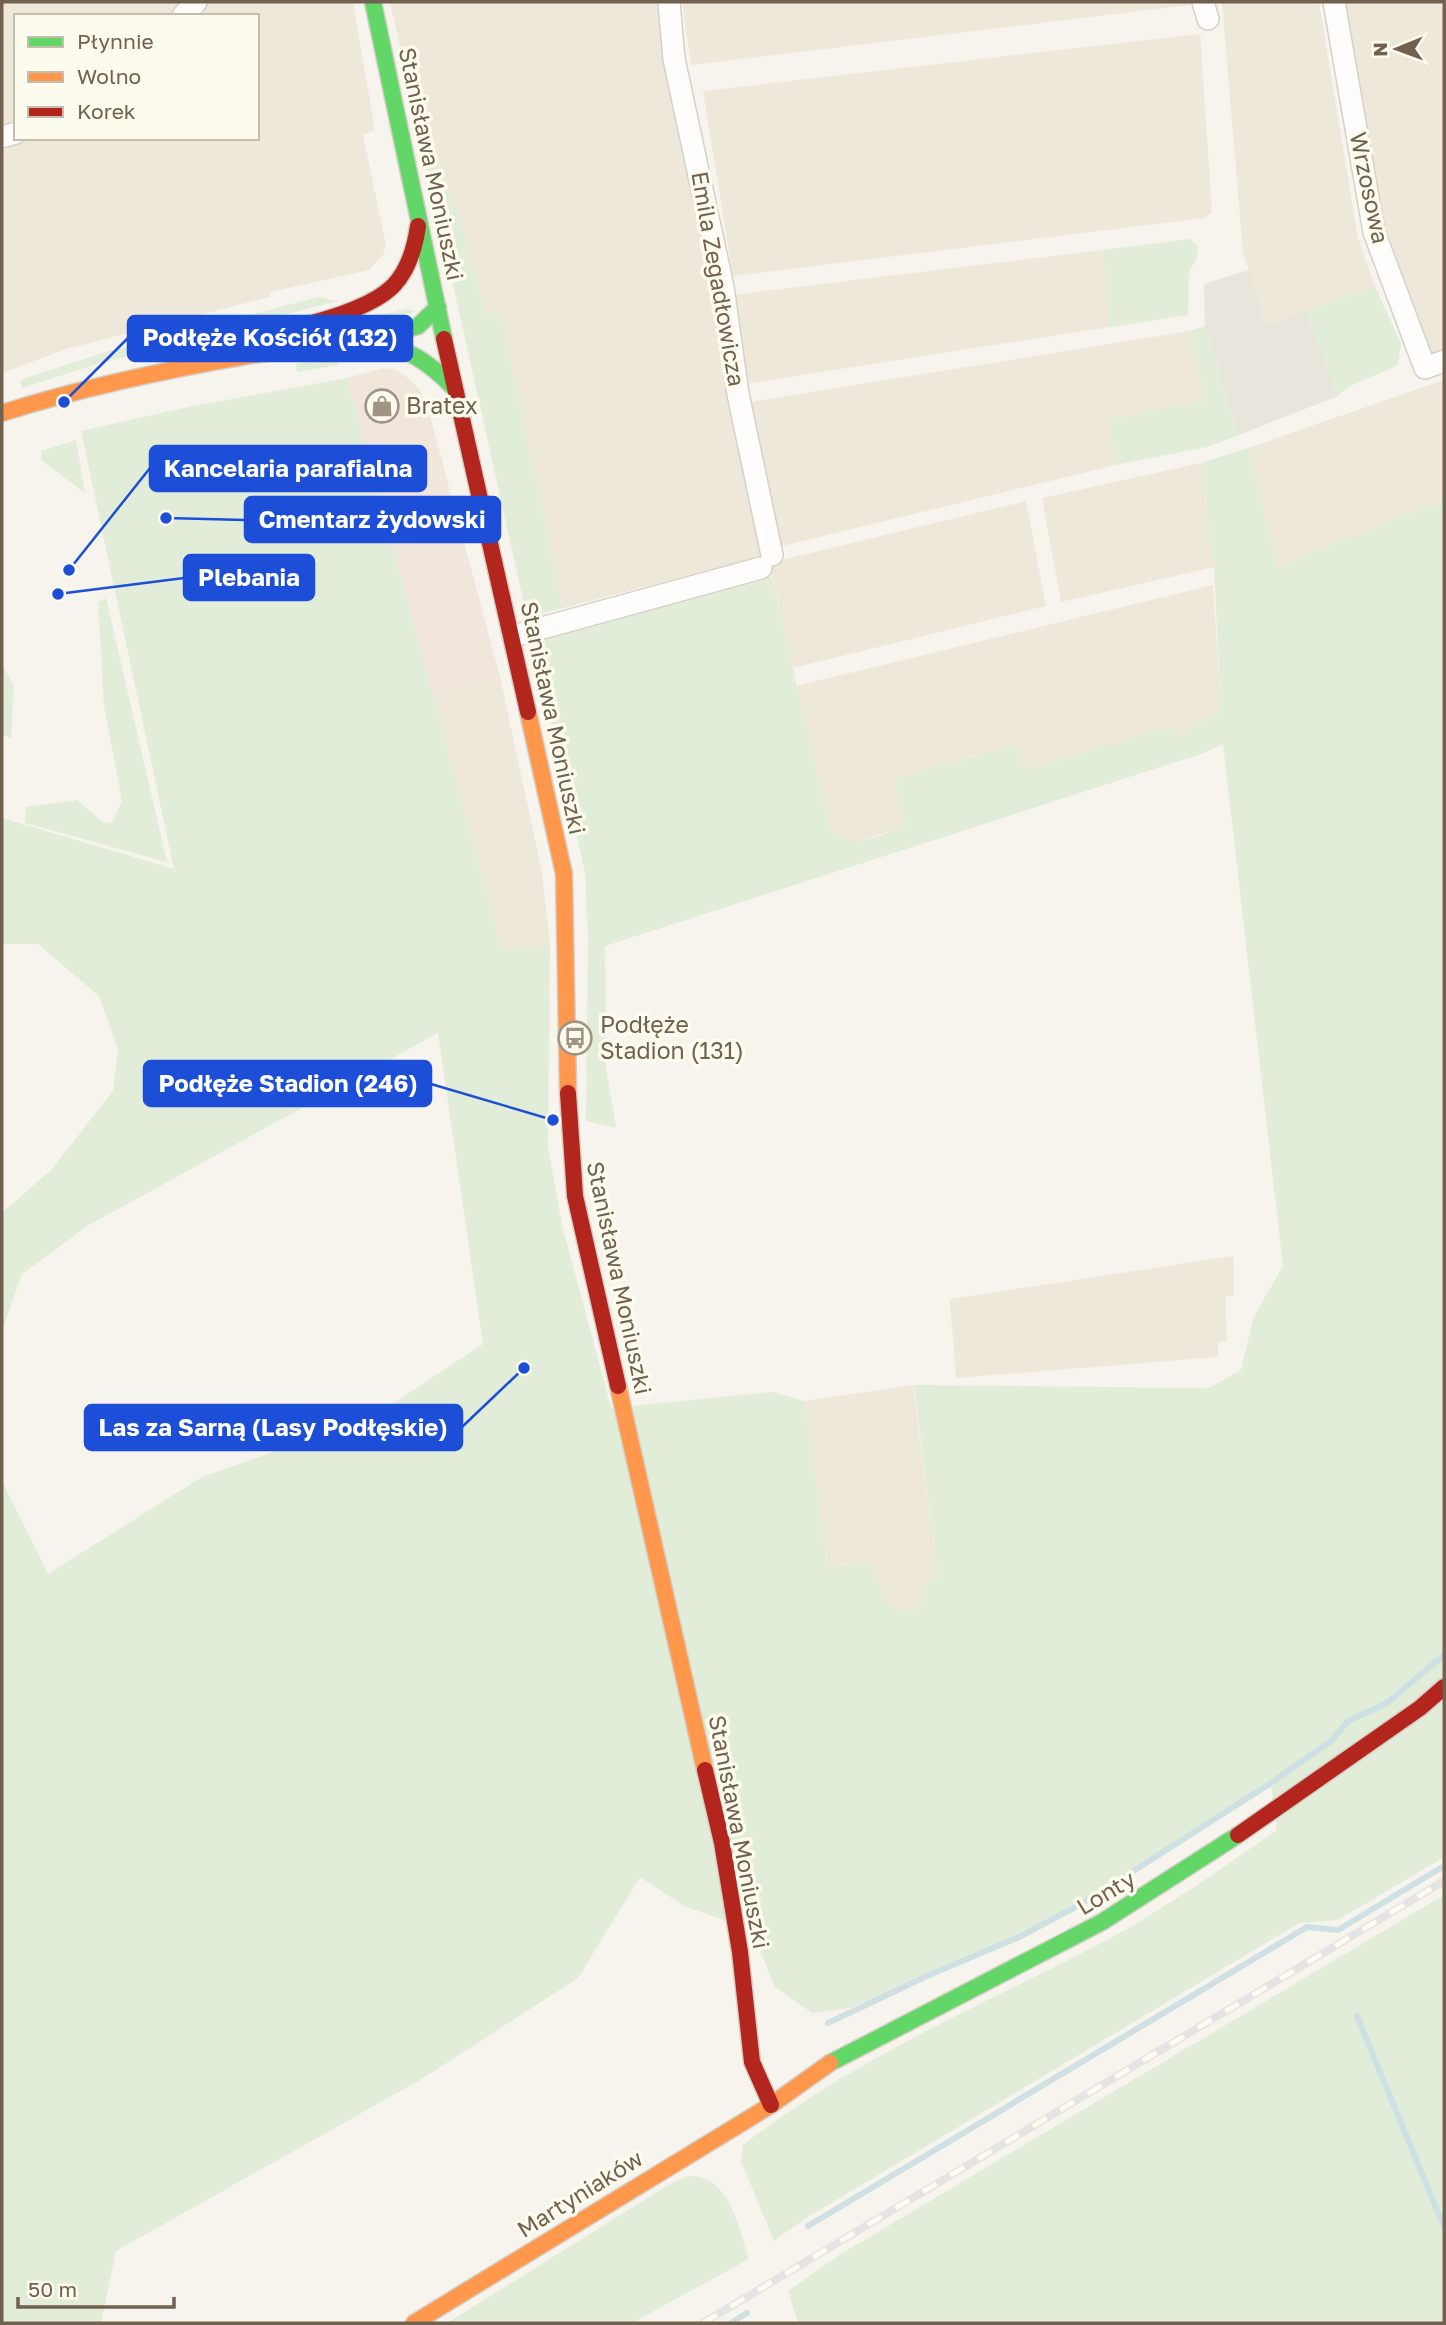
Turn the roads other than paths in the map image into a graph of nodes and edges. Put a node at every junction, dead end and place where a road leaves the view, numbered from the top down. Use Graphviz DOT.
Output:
graph roads {
  1 [pos="373,2"];
  2 [pos="669,2"];
  3 [pos="1334,2"];
  4 [pos="419,218"];
  5 [pos="438,307"];
  6 [pos="346,311"];
  7 [pos="352,341"];
  8 [pos="1435,364"];
  9 [pos="78,389"];
  10 [pos="455,389"];
  11 [pos="2,413"];
  12 [pos="513,636"];
  13 [pos="1444,1687"];
  14 [pos="771,2105"];
  15 [pos="414,2323"];
  1 -- 4 [label="street, Stanisława Moniuszki"];
  2 -- 12 [label="street, Emila Zegadłowicza"];
  3 -- 8 [label="street, Wrzosowa"];
  4 -- 5 [label="street, Stanisława Moniuszki"];
  4 -- 6 [label="street"];
  5 -- 6 [label="street"];
  5 -- 7 [label="street"];
  5 -- 10 [label="street, Stanisława Moniuszki"];
  6 -- 9 [label="street"];
  7 -- 9 [label="street"];
  7 -- 10 [label="street"];
  9 -- 11 [label="street"];
  10 -- 12 [label="street, Stanisława Moniuszki"];
  12 -- 14 [label="street, Stanisława Moniuszki"];
  13 -- 14 [label="street, Lonty"];
  14 -- 15 [label="street, Martyniaków"];
}
